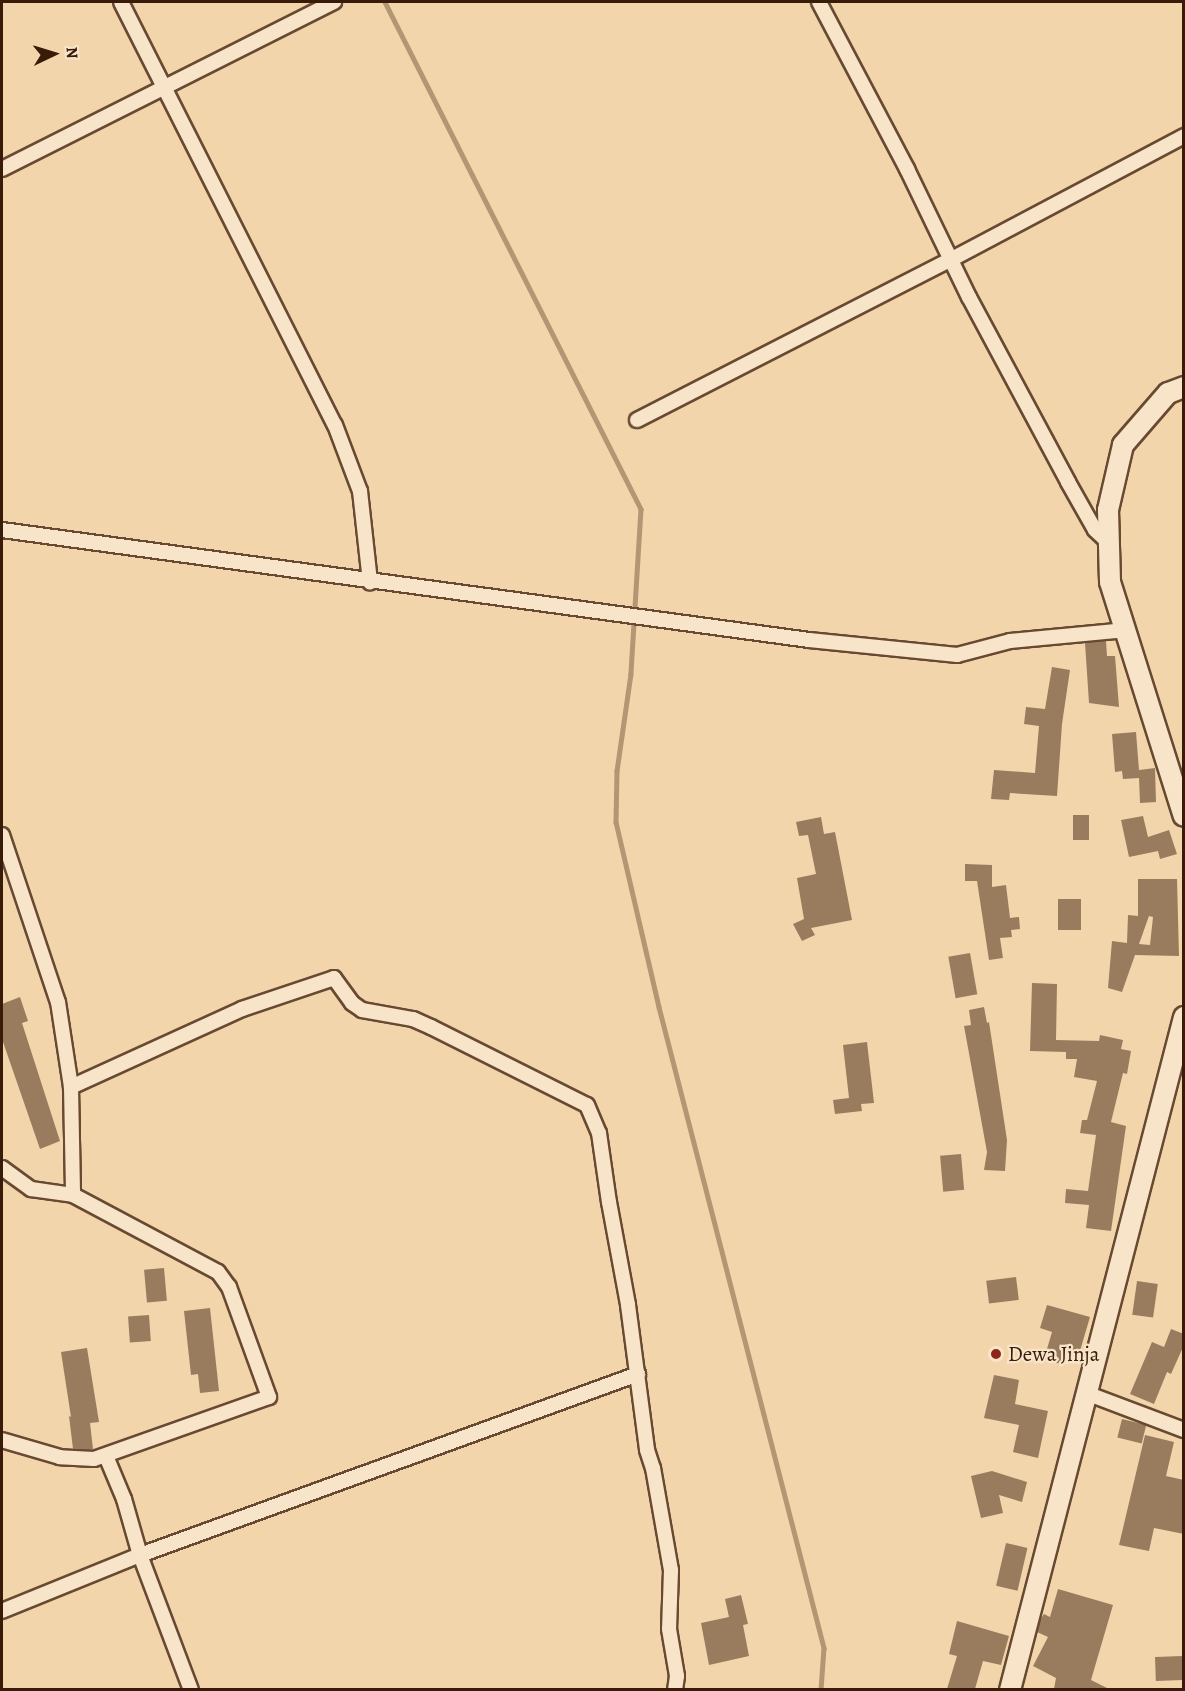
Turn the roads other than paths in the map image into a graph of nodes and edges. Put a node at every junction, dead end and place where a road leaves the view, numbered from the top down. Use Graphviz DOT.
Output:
graph roads {
  1 [pos="121,2"];
  2 [pos="334,2"];
  3 [pos="819,2"];
  4 [pos="162,88"];
  5 [pos="1184,136"];
  6 [pos="2,169"];
  7 [pos="952,259"];
  8 [pos="1184,387"];
  9 [pos="637,420"];
  10 [pos="2,530"];
  11 [pos="1109,543"];
  12 [pos="370,582"];
  13 [pos="1126,630"];
  14 [pos="1184,816"];
  15 [pos="2,835"];
  16 [pos="1184,1017"];
  17 [pos="71,1087"];
  18 [pos="2,1168"];
  19 [pos="73,1195"];
  20 [pos="638,1374"];
  21 [pos="1086,1393"];
  22 [pos="1184,1430"];
  23 [pos="2,1440"];
  24 [pos="106,1456"];
  25 [pos="140,1555"];
  26 [pos="2,1611"];
  27 [pos="192,1689"];
  28 [pos="675,1689"];
  29 [pos="1010,1689"];
  1 -- 4 [label="street"];
  2 -- 4 [label="street"];
  3 -- 7 [label="street"];
  4 -- 6 [label="street"];
  4 -- 12 [label="street"];
  5 -- 7 [label="street"];
  7 -- 9 [label="street"];
  7 -- 11 [label="street"];
  8 -- 11 [label="street"];
  10 -- 12 [label="street"];
  11 -- 13 [label="street"];
  12 -- 13 [label="street"];
  13 -- 14 [label="street"];
  15 -- 17 [label="street"];
  16 -- 21 [label="street"];
  17 -- 19 [label="street"];
  17 -- 20 [label="street"];
  18 -- 19 [label="street"];
  19 -- 24 [label="street"];
  20 -- 25 [label="street"];
  20 -- 28 [label="street"];
  21 -- 22 [label="street"];
  21 -- 29 [label="street"];
  23 -- 24 [label="street"];
  24 -- 25 [label="street"];
  25 -- 26 [label="street"];
  25 -- 27 [label="street"];
}
